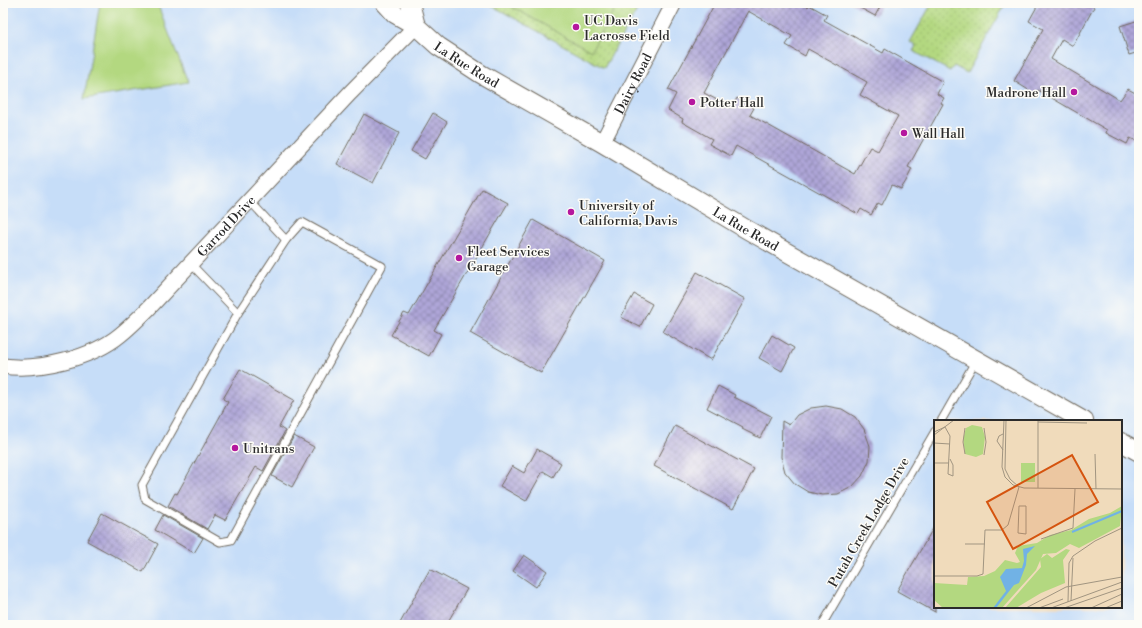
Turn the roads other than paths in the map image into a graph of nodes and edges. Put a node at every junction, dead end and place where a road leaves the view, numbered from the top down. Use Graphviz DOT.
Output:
graph roads {
  1 [pos="385,3"];
  2 [pos="410,3"];
  3 [pos="674,3"];
  4 [pos="416,26"];
  5 [pos="602,143"];
  6 [pos="249,200"];
  7 [pos="286,240"];
  8 [pos="190,263"];
  9 [pos="238,313"];
  10 [pos="976,360"];
  11 [pos="3,366"];
  12 [pos="942,420"];
  13 [pos="1082,420"];
  14 [pos="934,433"];
  15 [pos="1122,443"];
  16 [pos="1139,452"];
  17 [pos="822,625"];
  1 -- 4 [label="street, La Rue Road"];
  2 -- 4 [label="street"];
  3 -- 5 [label="street, Dairy Road"];
  4 -- 5 [label="street, La Rue Road"];
  4 -- 6 [label="street, Garrod Drive"];
  5 -- 10 [label="street, La Rue Road"];
  6 -- 7 [label="lane"];
  6 -- 8 [label="street, Garrod Drive"];
  7 -- 9 [label="lane"];
  7 -- 9 [label="lane"];
  8 -- 9 [label="lane"];
  8 -- 11 [label="street, Garrod Drive"];
  10 -- 12 [label="lane"];
  10 -- 13 [label="street, La Rue Road"];
  14 -- 17 [label="lane, Putah Creek Lodge Drive"];
  15 -- 16 [label="street"];
}
